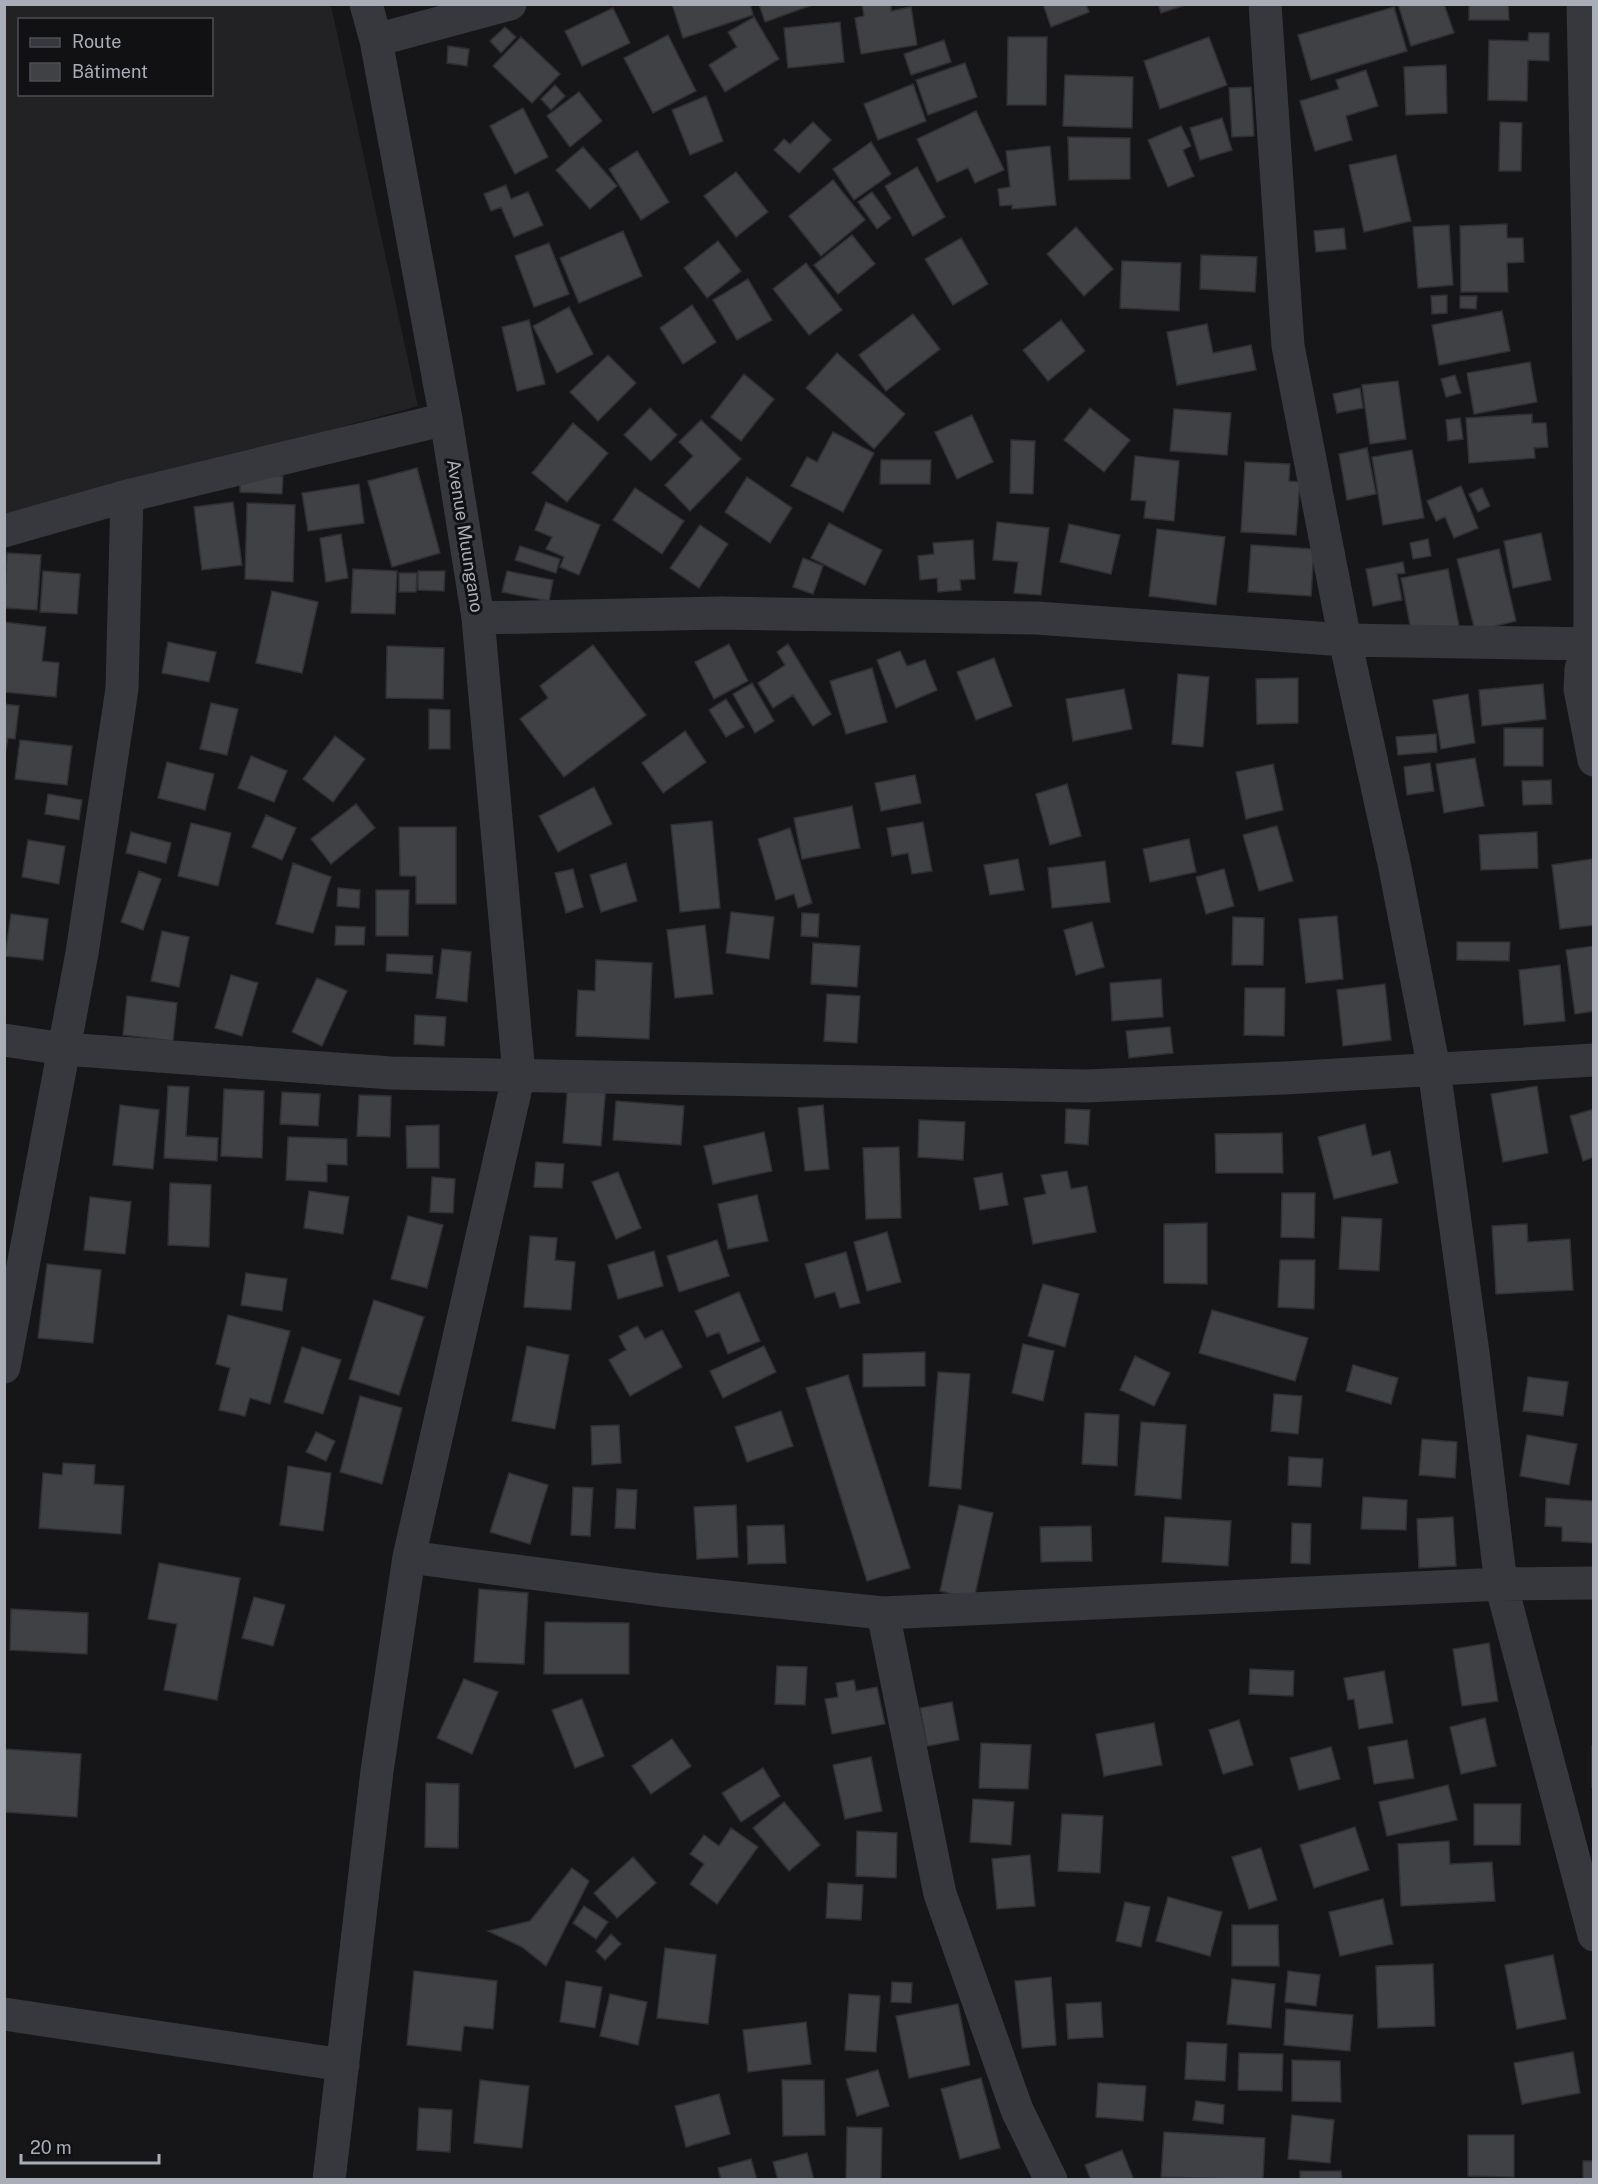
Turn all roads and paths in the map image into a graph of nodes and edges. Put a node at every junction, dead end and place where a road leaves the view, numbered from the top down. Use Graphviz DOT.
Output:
graph roads {
  1 [pos="366,4"];
  2 [pos="510,4"];
  3 [pos="1264,4"];
  4 [pos="1583,4"];
  5 [pos="376,40"];
  6 [pos="446,419"];
  7 [pos="127,496"];
  8 [pos="4,531"];
  9 [pos="478,618"];
  10 [pos="1345,640"];
  11 [pos="1592,644"];
  12 [pos="1593,760"];
  13 [pos="4,1040"];
  14 [pos="63,1049"];
  15 [pos="1593,1060"];
  16 [pos="1434,1069"];
  17 [pos="519,1074"];
  18 [pos="4,1367"];
  19 [pos="409,1557"];
  20 [pos="1593,1583"];
  21 [pos="1501,1584"];
  22 [pos="884,1613"];
  23 [pos="1593,1935"];
  24 [pos="4,2014"];
  25 [pos="343,2065"];
  26 [pos="329,2180"];
  27 [pos="1051,2180"];
  1 -- 5 [label="street, Avenue Muungano"];
  2 -- 5 [label="street"];
  3 -- 10 [label="street"];
  4 -- 11 [label="street"];
  5 -- 6 [label="street, Avenue Muungano"];
  6 -- 7 [label="street"];
  6 -- 9 [label="street, Avenue Muungano"];
  7 -- 8 [label="street"];
  7 -- 14 [label="street"];
  9 -- 10 [label="street"];
  9 -- 17 [label="street, Avenue Muungano"];
  10 -- 11 [label="street"];
  10 -- 16 [label="street"];
  11 -- 12 [label="street"];
  13 -- 14 [label="street"];
  14 -- 17 [label="street"];
  14 -- 18 [label="street"];
  15 -- 16 [label="street"];
  16 -- 17 [label="street"];
  16 -- 21 [label="street"];
  17 -- 19 [label="street, Avenue Muungano"];
  19 -- 22 [label="street"];
  19 -- 25 [label="street, Avenue Muungano"];
  20 -- 21 [label="street"];
  21 -- 22 [label="street"];
  21 -- 23 [label="street"];
  22 -- 27 [label="street"];
  24 -- 25 [label="street"];
  25 -- 26 [label="street, Avenue Muungano"];
}
